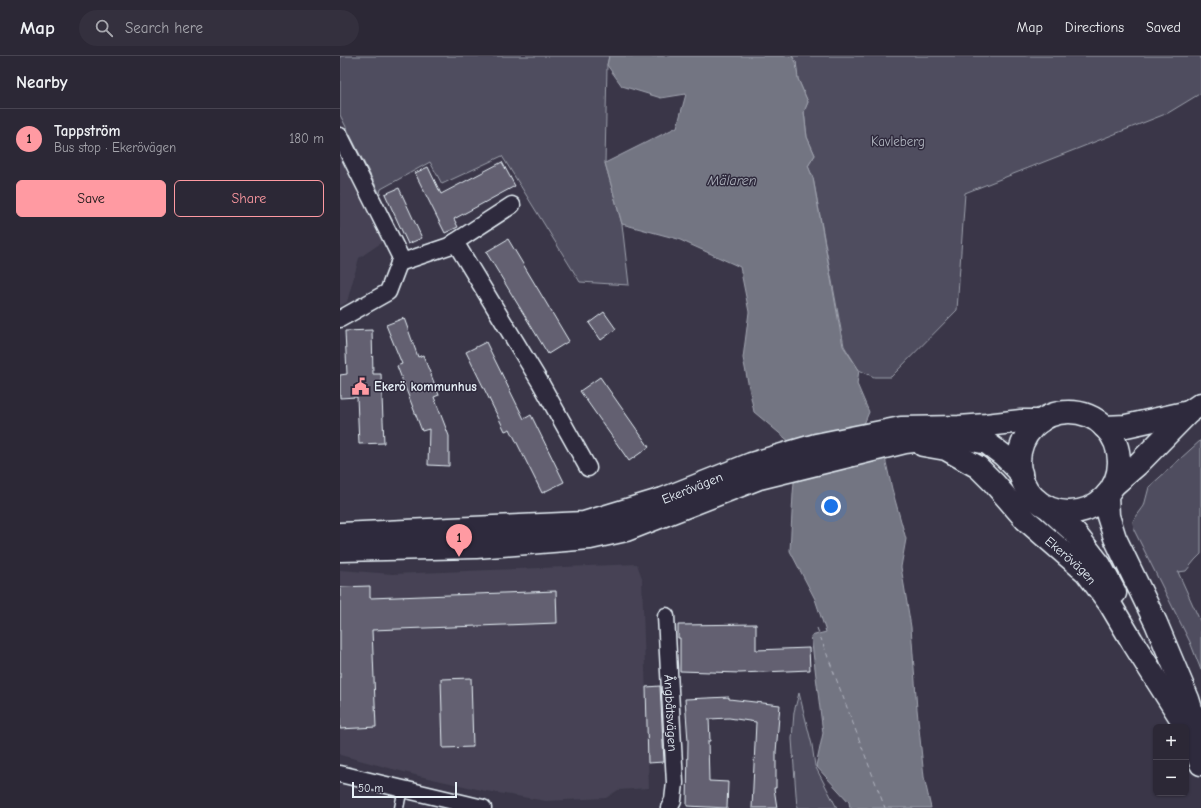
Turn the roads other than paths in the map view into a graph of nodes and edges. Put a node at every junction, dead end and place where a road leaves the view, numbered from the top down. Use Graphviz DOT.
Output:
graph roads {
  1 [pos="340,136"];
  2 [pos="512,205"];
  3 [pos="456,242"];
  4 [pos="399,264"];
  5 [pos="340,319"];
  6 [pos="1195,408"];
  7 [pos="1041,421"];
  8 [pos="1104,427"];
  9 [pos="905,437"];
  10 [pos="588,468"];
  11 [pos="1021,473"];
  12 [pos="1110,490"];
  13 [pos="671,504"];
  14 [pos="1048,508"];
  15 [pos="340,534"];
  16 [pos="340,550"];
  17 [pos="666,616"];
  18 [pos="1194,735"];
  19 [pos="1201,764"];
  20 [pos="340,774"];
  21 [pos="403,788"];
  22 [pos="474,807"];
  23 [pos="399,808"];
  24 [pos="669,808"];
  1 -- 4 [label="street"];
  2 -- 3 [label="street"];
  3 -- 4 [label="street"];
  3 -- 10 [label="street"];
  4 -- 5 [label="street"];
  6 -- 8 [label="main road"];
  6 -- 12 [label="main road"];
  7 -- 8 [label="main road"];
  7 -- 9 [label="main road, Ekerövägen"];
  7 -- 11 [label="main road"];
  8 -- 12 [label="main road"];
  9 -- 11 [label="main road, Ekerövägen"];
  9 -- 13 [label="main road, Ekerövägen"];
  9 -- 18 [label="main road, Ekerövägen"];
  11 -- 14 [label="main road"];
  12 -- 14 [label="main road"];
  12 -- 18 [label="main road, Ekerövägen"];
  13 -- 15 [label="main road, Ekerövägen"];
  13 -- 16 [label="main road, Ekerövägen"];
  14 -- 18 [label="main road, Ekerövägen"];
  17 -- 24 [label="street, Ångbåtsvägen"];
  18 -- 19 [label="main road, Ekerövägen"];
  20 -- 21 [label="street"];
  21 -- 22 [label="street"];
  21 -- 23 [label="lane"];
}
